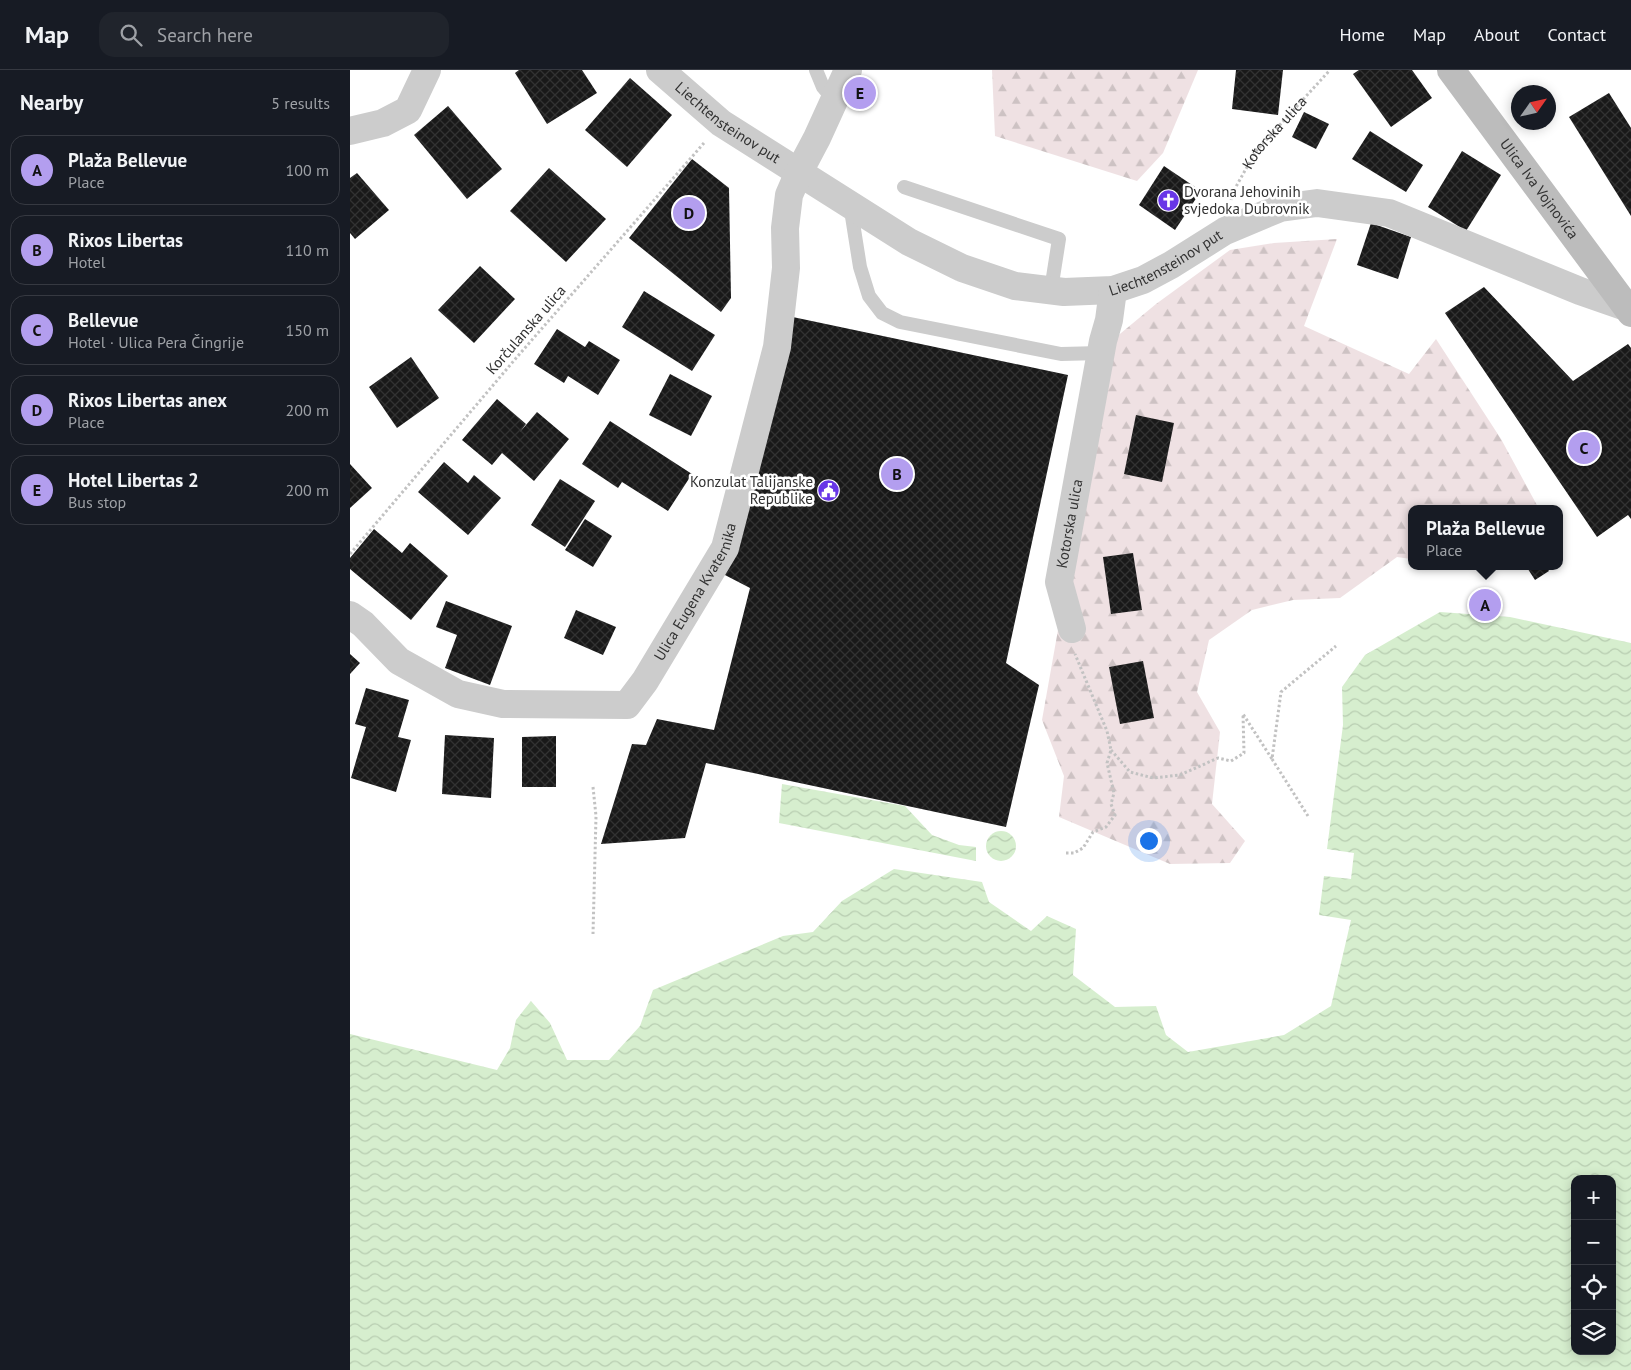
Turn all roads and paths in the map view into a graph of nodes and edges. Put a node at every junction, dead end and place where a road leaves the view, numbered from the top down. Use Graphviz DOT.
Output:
graph roads {
  1 [pos="427,70"];
  2 [pos="660,70"];
  3 [pos="816,70"];
  4 [pos="848,70"];
  5 [pos="1330,70"];
  6 [pos="1451,70"];
  7 [pos="834,100"];
  8 [pos="721,123"];
  9 [pos="350,131"];
  10 [pos="799,172"];
  11 [pos="904,187"];
  12 [pos="850,204"];
  13 [pos="1224,231"];
  14 [pos="1051,290"];
  15 [pos="1113,290"];
  16 [pos="1629,310"];
  17 [pos="1101,353"];
  18 [pos="350,554"];
  19 [pos="350,615"];
  20 [pos="1072,629"];
  21 [pos="1336,646"];
  22 [pos="1111,750"];
  23 [pos="1272,759"];
  24 [pos="593,787"];
  25 [pos="1308,816"];
  26 [pos="1066,853"];
  27 [pos="593,934"];
  1 -- 9 [label="street"];
  2 -- 8 [label="street, Liechtensteinov put"];
  3 -- 7 [label="lane"];
  4 -- 7 [label="street"];
  5 -- 13 [label="path, Kotorska ulica"];
  6 -- 16 [label="main road, Ulica Iva Vojnovića"];
  7 -- 10 [label="street"];
  8 -- 10 [label="street, Liechtensteinov put"];
  8 -- 18 [label="path, Korčulanska ulica"];
  10 -- 12 [label="street, Liechtensteinov put"];
  10 -- 19 [label="street, Ulica Eugena Kvaternika"];
  11 -- 14 [label="lane"];
  12 -- 14 [label="street, Liechtensteinov put"];
  12 -- 17 [label="lane"];
  13 -- 15 [label="street, Liechtensteinov put"];
  13 -- 16 [label="street, Liechtensteinov put"];
  14 -- 15 [label="street, Liechtensteinov put"];
  15 -- 17 [label="street, Kotorska ulica"];
  17 -- 20 [label="street, Kotorska ulica"];
  20 -- 22 [label="path"];
  21 -- 23 [label="path"];
  22 -- 23 [label="path"];
  22 -- 26 [label="path"];
  23 -- 25 [label="path"];
  24 -- 27 [label="path"];
}
